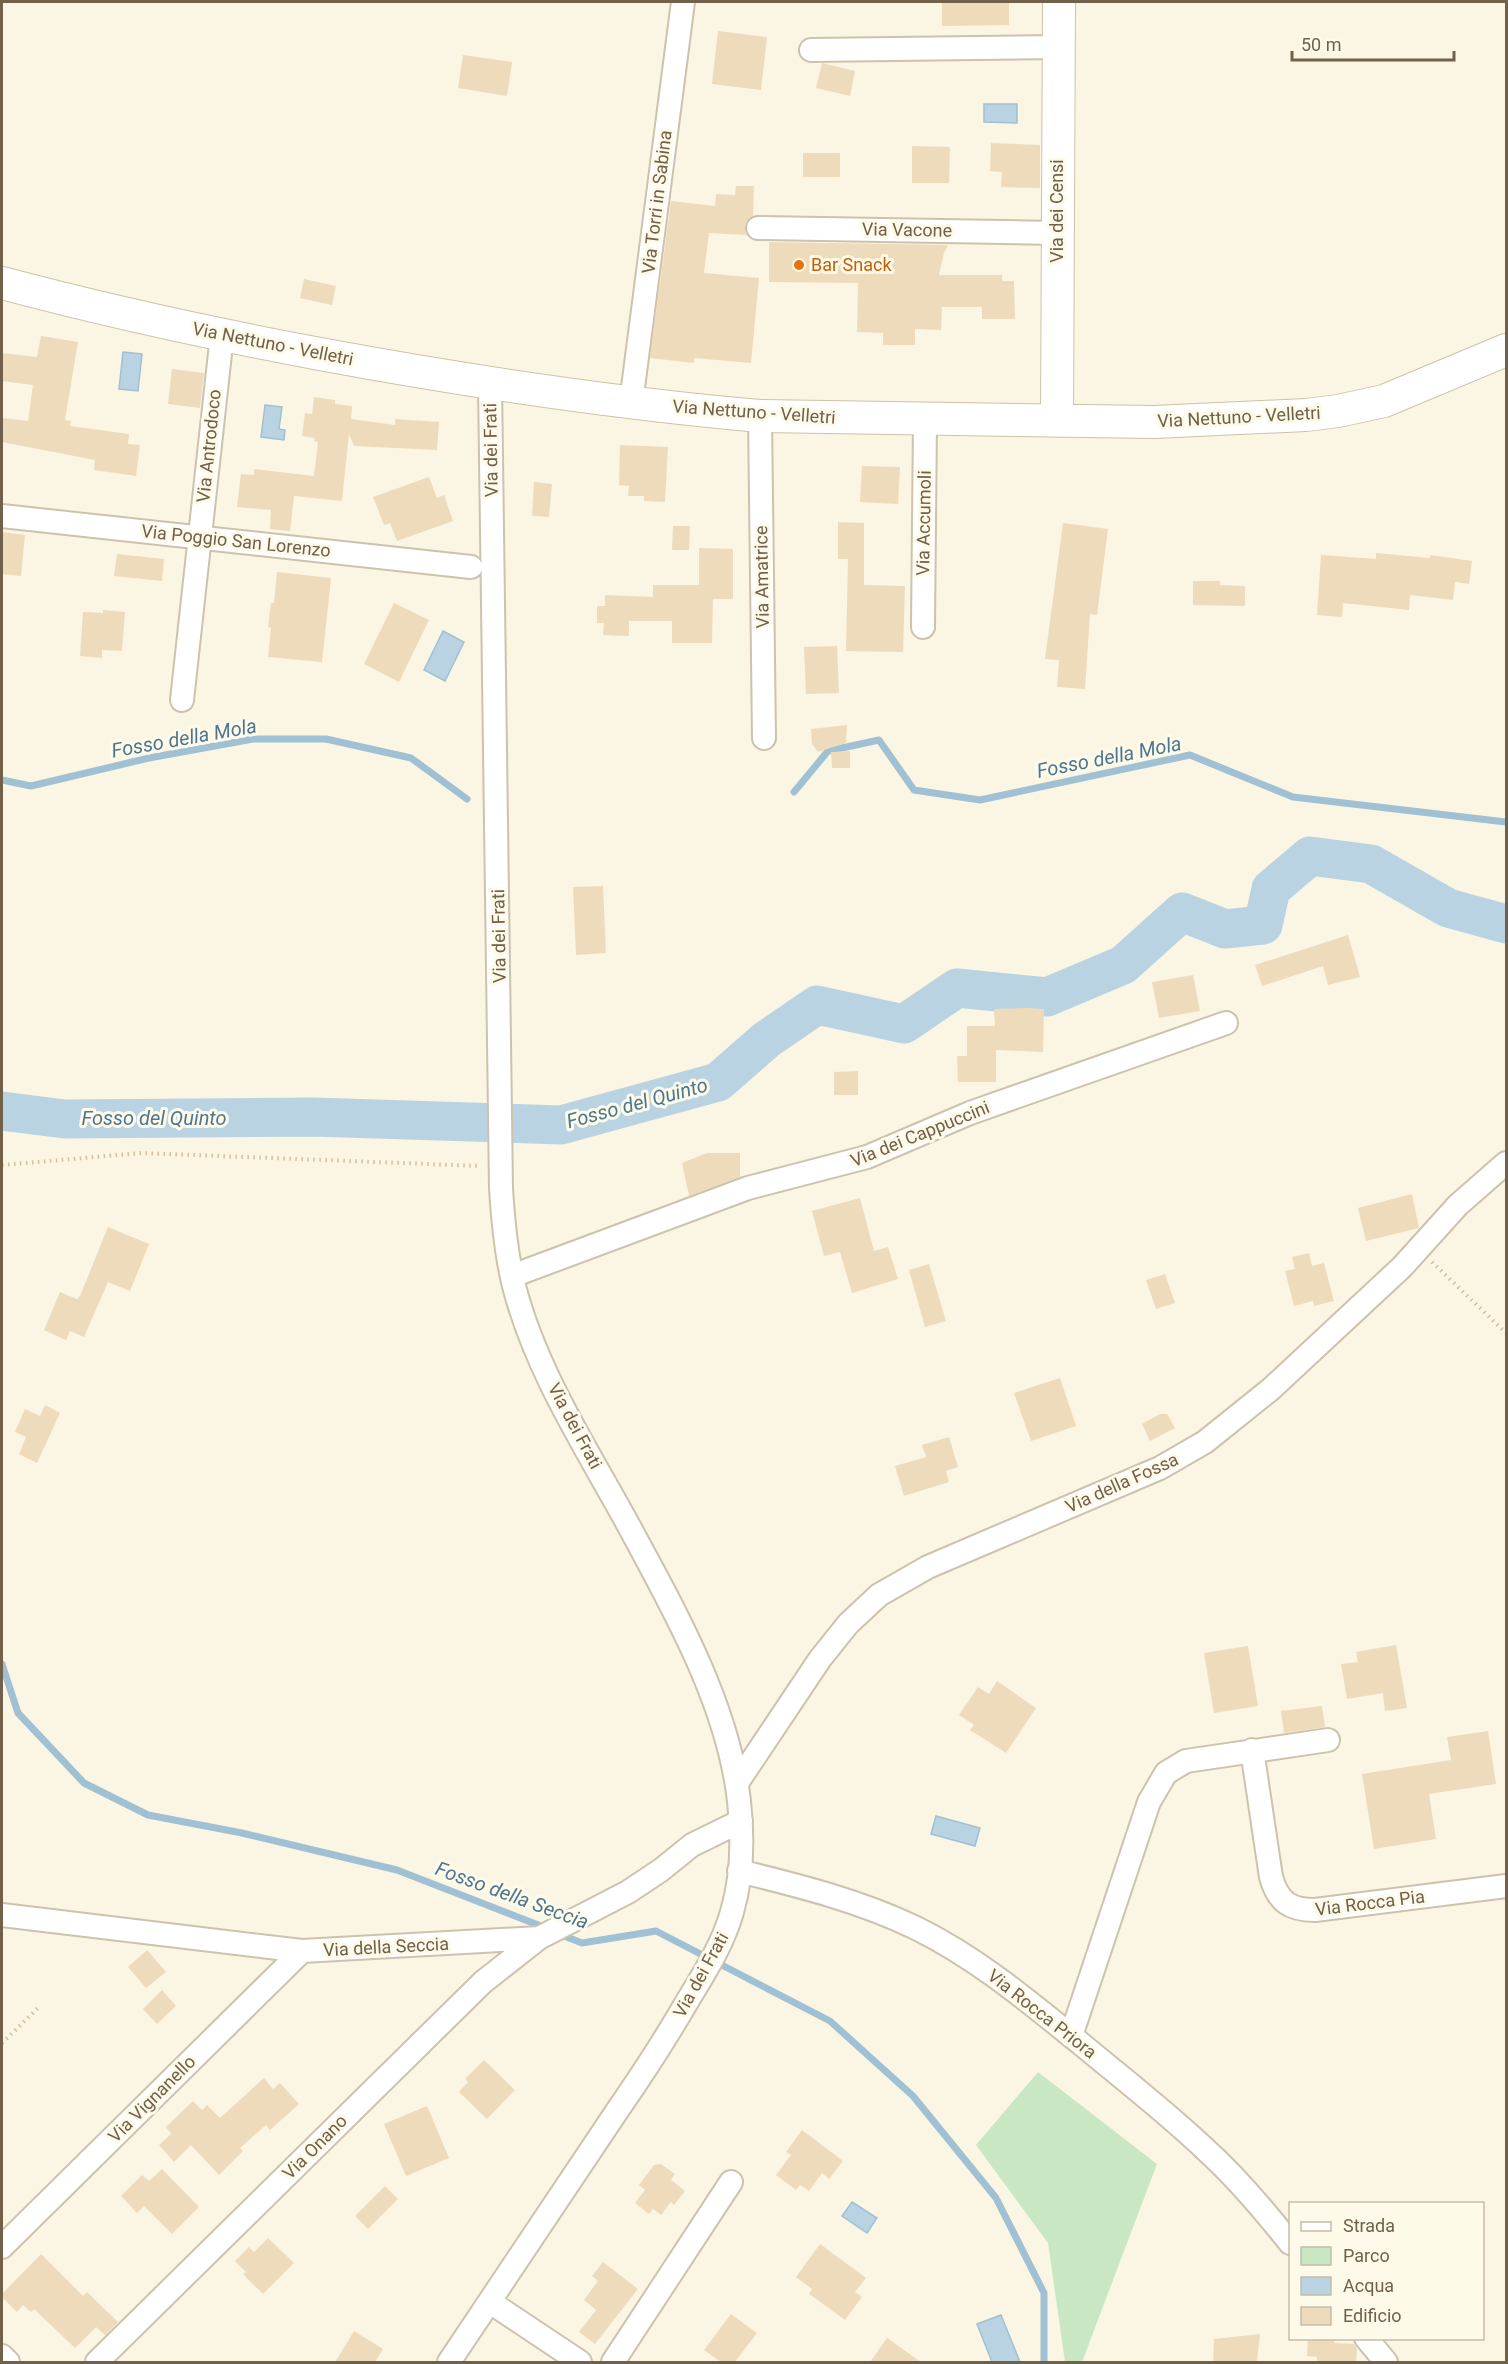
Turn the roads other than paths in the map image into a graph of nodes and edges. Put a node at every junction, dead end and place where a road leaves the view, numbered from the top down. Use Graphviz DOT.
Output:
graph roads {
  1 [pos="683,2"];
  2 [pos="1059,2"];
  3 [pos="1059,47"];
  4 [pos="811,50"];
  5 [pos="758,228"];
  6 [pos="1056,233"];
  7 [pos="2,283"];
  8 [pos="222,335"];
  9 [pos="1506,350"];
  10 [pos="490,384"];
  11 [pos="631,403"];
  12 [pos="760,416"];
  13 [pos="925,419"];
  14 [pos="1057,421"];
  15 [pos="2,516"];
  16 [pos="199,537"];
  17 [pos="471,567"];
  18 [pos="923,627"];
  19 [pos="182,700"];
  20 [pos="765,738"];
  21 [pos="1226,1023"];
  22 [pos="1506,1163"];
  23 [pos="512,1276"];
  24 [pos="1328,1740"];
  25 [pos="1252,1750"];
  26 [pos="737,1783"];
  27 [pos="741,1821"];
  28 [pos="739,1871"];
  29 [pos="1506,1886"];
  30 [pos="2,1915"];
  31 [pos="539,1938"];
  32 [pos="302,1951"];
  33 [pos="1071,2036"];
  34 [pos="731,2182"];
  35 [pos="1289,2242"];
  36 [pos="2,2247"];
  37 [pos="490,2302"];
  38 [pos="1368,2340"];
  39 [pos="2,2356"];
  40 [pos="8,2362"];
  41 [pos="97,2362"];
  42 [pos="449,2362"];
  43 [pos="580,2362"];
  44 [pos="613,2362"];
  45 [pos="1386,2362"];
  1 -- 11 [label="street, Via Torri in Sabina"];
  2 -- 3 [label="main road, Via dei Censi"];
  3 -- 4 [label="street"];
  3 -- 6 [label="main road, Via dei Censi"];
  5 -- 6 [label="street, Via Vacone"];
  6 -- 14 [label="main road, Via dei Censi"];
  7 -- 8 [label="main road, Via Nettuno - Velletri"];
  8 -- 10 [label="main road, Via Nettuno - Velletri"];
  8 -- 16 [label="street, Via Antrodoco"];
  9 -- 14 [label="main road, Via Nettuno - Velletri"];
  10 -- 11 [label="main road, Via Nettuno - Velletri"];
  10 -- 23 [label="street, Via dei Frati"];
  11 -- 12 [label="main road, Via Nettuno - Velletri"];
  12 -- 13 [label="main road, Via Nettuno - Velletri"];
  12 -- 20 [label="street, Via Amatrice"];
  13 -- 14 [label="main road, Via Nettuno - Velletri"];
  13 -- 18 [label="street, Via Accumoli"];
  15 -- 16 [label="street, Via Poggio San Lorenzo"];
  16 -- 17 [label="street, Via Poggio San Lorenzo"];
  16 -- 19 [label="street, Via Antrodoco"];
  21 -- 23 [label="street, Via dei Cappuccini"];
  22 -- 26 [label="street, Via della Fossa"];
  23 -- 26 [label="street, Via dei Frati"];
  24 -- 25 [label="street"];
  25 -- 29 [label="street, Via Rocca Pia"];
  25 -- 33 [label="street"];
  26 -- 27 [label="street, Via dei Frati"];
  27 -- 28 [label="street, Via dei Frati"];
  27 -- 31 [label="street, Via della Seccia"];
  28 -- 33 [label="street, Via Rocca Priora"];
  28 -- 37 [label="street, Via dei Frati"];
  30 -- 32 [label="street, Via della Seccia"];
  31 -- 32 [label="street, Via della Seccia"];
  31 -- 41 [label="street, Via Onano"];
  32 -- 36 [label="street, Via Vignanello"];
  33 -- 35 [label="street, Via Rocca Priora"];
  34 -- 44 [label="street"];
  37 -- 42 [label="street, Via dei Frati"];
  37 -- 43 [label="street"];
  38 -- 45 [label="street"];
  39 -- 40 [label="street"];
}
